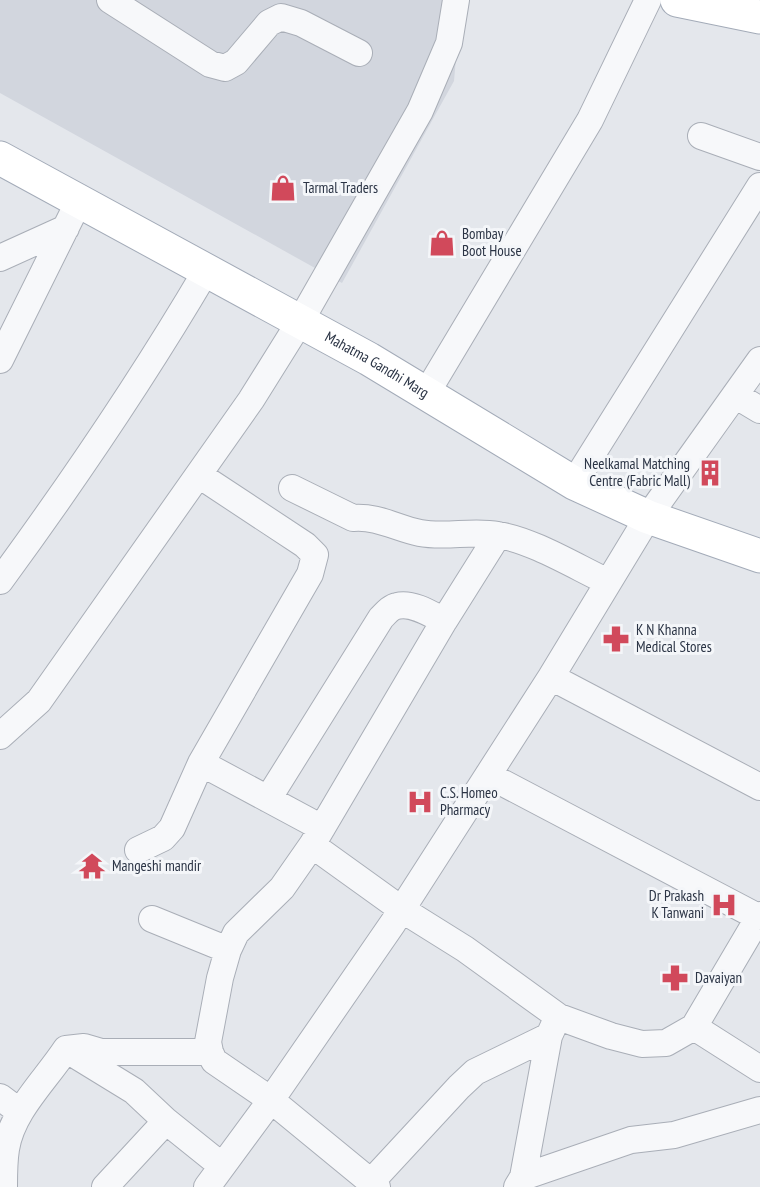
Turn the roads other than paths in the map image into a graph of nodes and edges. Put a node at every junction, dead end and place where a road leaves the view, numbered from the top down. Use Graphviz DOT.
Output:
graph roads {
  1 [pos="110,0"];
  2 [pos="456,0"];
  3 [pos="648,0"];
  4 [pos="677,0"];
  5 [pos="760,17"];
  6 [pos="359,53"];
  7 [pos="701,136"];
  8 [pos="760,157"];
  9 [pos="0,158"];
  10 [pos="760,186"];
  11 [pos="73,214"];
  12 [pos="0,258"];
  13 [pos="206,271"];
  14 [pos="301,320"];
  15 [pos="0,360"];
  16 [pos="760,360"];
  17 [pos="426,394"];
  18 [pos="735,395"];
  19 [pos="760,410"];
  20 [pos="199,475"];
  21 [pos="574,483"];
  22 [pos="292,488"];
  23 [pos="648,517"];
  24 [pos="498,535"];
  25 [pos="760,556"];
  26 [pos="0,580"];
  27 [pos="608,582"];
  28 [pos="444,621"];
  29 [pos="551,677"];
  30 [pos="0,736"];
  31 [pos="201,763"];
  32 [pos="488,775"];
  33 [pos="760,787"];
  34 [pos="268,799"];
  35 [pos="317,836"];
  36 [pos="138,850"];
  37 [pos="401,909"];
  38 [pos="759,916"];
  39 [pos="152,919"];
  40 [pos="228,950"];
  41 [pos="554,1027"];
  42 [pos="694,1027"];
  43 [pos="68,1040"];
  44 [pos="210,1052"];
  45 [pos="760,1069"];
  46 [pos="0,1097"];
  47 [pos="271,1100"];
  48 [pos="760,1110"];
  49 [pos="20,1112"];
  50 [pos="166,1121"];
  51 [pos="222,1166"];
  52 [pos="520,1182"];
  53 [pos="374,1185"];
  54 [pos="4,1187"];
  55 [pos="105,1187"];
  56 [pos="207,1187"];
  1 -- 6 [label="street"];
  2 -- 14 [label="street"];
  3 -- 17 [label="street"];
  4 -- 5 [label="main road"];
  7 -- 8 [label="street"];
  9 -- 11 [label="main road, Mahatma Gandhi Marg"];
  10 -- 21 [label="street"];
  11 -- 12 [label="street"];
  11 -- 13 [label="main road, Mahatma Gandhi Marg"];
  11 -- 15 [label="street"];
  13 -- 14 [label="main road, Mahatma Gandhi Marg"];
  13 -- 26 [label="street"];
  14 -- 17 [label="main road, Mahatma Gandhi Marg"];
  14 -- 20 [label="street"];
  16 -- 18 [label="street"];
  17 -- 21 [label="main road, Mahatma Gandhi Marg"];
  18 -- 19 [label="street"];
  18 -- 23 [label="street"];
  20 -- 30 [label="street"];
  20 -- 31 [label="street"];
  21 -- 23 [label="main road, Mahatma Gandhi Marg"];
  22 -- 24 [label="street"];
  23 -- 25 [label="main road, Mahatma Gandhi Marg"];
  23 -- 27 [label="street"];
  24 -- 27 [label="street"];
  24 -- 28 [label="street"];
  27 -- 29 [label="street"];
  28 -- 34 [label="street"];
  28 -- 35 [label="street"];
  29 -- 32 [label="street"];
  29 -- 33 [label="street"];
  31 -- 34 [label="street"];
  31 -- 36 [label="street"];
  32 -- 37 [label="street"];
  32 -- 38 [label="street"];
  34 -- 35 [label="street"];
  35 -- 37 [label="street"];
  35 -- 40 [label="street"];
  37 -- 41 [label="street"];
  37 -- 47 [label="street"];
  38 -- 42 [label="street"];
  39 -- 40 [label="street"];
  40 -- 44 [label="street"];
  41 -- 42 [label="street"];
  41 -- 52 [label="street"];
  41 -- 53 [label="street"];
  42 -- 45 [label="street"];
  43 -- 44 [label="street"];
  43 -- 49 [label="street"];
  43 -- 50 [label="street"];
  44 -- 47 [label="street"];
  46 -- 49 [label="street"];
  47 -- 51 [label="street"];
  47 -- 53 [label="street"];
  48 -- 52 [label="street"];
  49 -- 54 [label="street"];
  50 -- 51 [label="street"];
  50 -- 55 [label="street"];
  51 -- 56 [label="street"];
}
